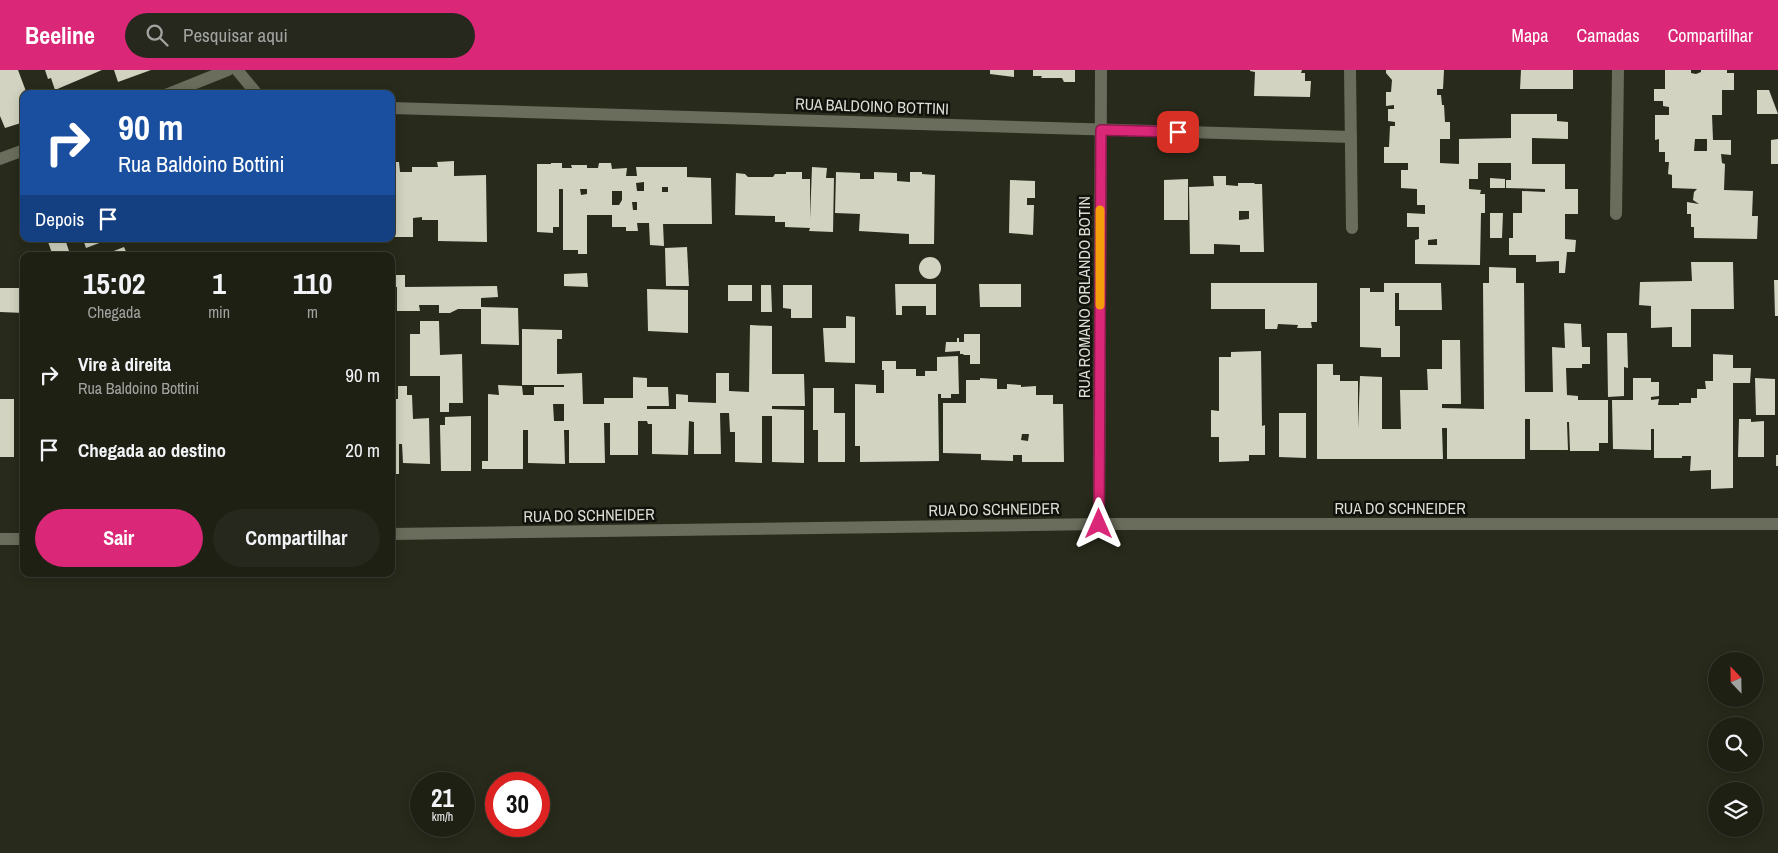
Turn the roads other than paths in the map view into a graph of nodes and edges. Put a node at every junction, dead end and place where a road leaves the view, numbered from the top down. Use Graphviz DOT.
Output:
graph roads {
  1 [pos="228,70"];
  2 [pos="237,70"];
  3 [pos="1101,70"];
  4 [pos="1350,70"];
  5 [pos="1618,70"];
  6 [pos="178,90"];
  7 [pos="254,90"];
  8 [pos="395,108"];
  9 [pos="1101,130"];
  10 [pos="1351,137"];
  11 [pos="20,152"];
  12 [pos="0,160"];
  13 [pos="1616,214"];
  14 [pos="1352,228"];
  15 [pos="1099,524"];
  16 [pos="1778,524"];
  17 [pos="395,534"];
  18 [pos="0,539"];
  19 [pos="20,539"];
  1 -- 6 [label="street"];
  2 -- 7 [label="street"];
  3 -- 9 [label="street, RUA ROMANO ORLANDO BOTIN"];
  4 -- 10 [label="street"];
  5 -- 13 [label="street"];
  8 -- 9 [label="street, RUA BALDOINO BOTTINI"];
  9 -- 10 [label="street, RUA BALDOINO BOTTINI"];
  9 -- 15 [label="street, RUA ROMANO ORLANDO BOTIN"];
  10 -- 14 [label="street"];
  11 -- 12 [label="street"];
  15 -- 16 [label="street, RUA DO SCHNEIDER"];
  15 -- 17 [label="street, RUA DO SCHNEIDER"];
  18 -- 19 [label="street"];
}
